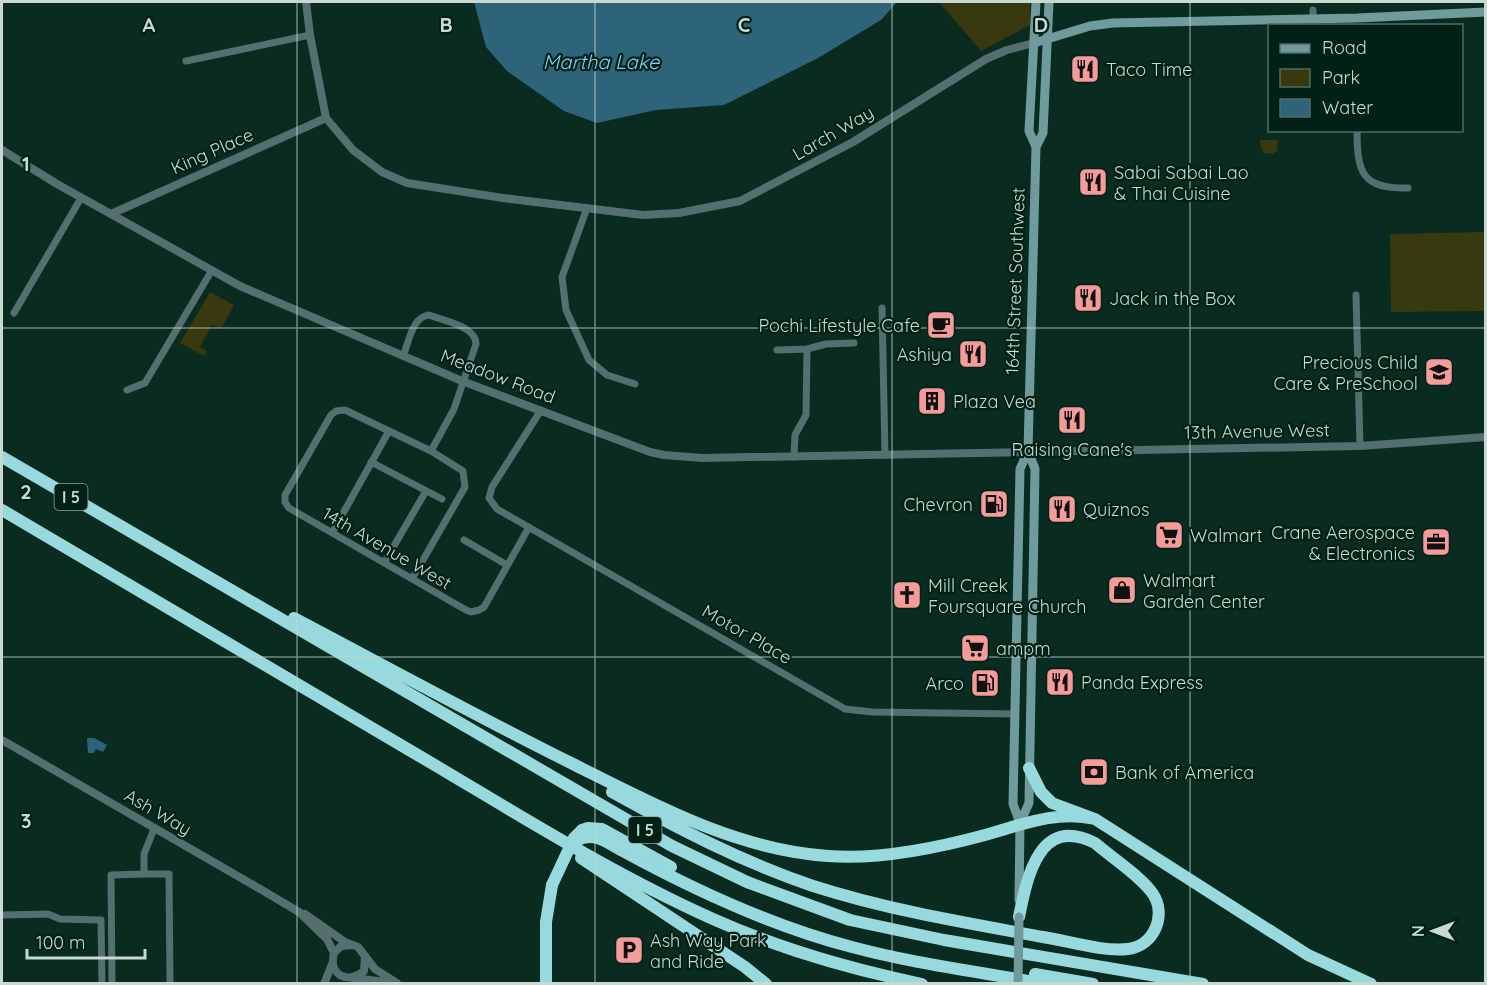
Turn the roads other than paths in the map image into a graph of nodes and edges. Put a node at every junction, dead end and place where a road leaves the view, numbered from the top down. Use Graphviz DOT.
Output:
graph roads {
  1 [pos="306,2"];
  2 [pos="1036,2"];
  3 [pos="1049,2"];
  4 [pos="1485,12"];
  5 [pos="1357,22"];
  6 [pos="310,35"];
  7 [pos="1047,40"];
  8 [pos="1034,43"];
  9 [pos="186,61"];
  10 [pos="326,118"];
  11 [pos="1357,132"];
  12 [pos="1036,147"];
  13 [pos="2,150"];
  14 [pos="1408,188"];
  15 [pos="81,198"];
  16 [pos="587,208"];
  17 [pos="111,214"];
  18 [pos="212,270"];
  19 [pos="1356,295"];
  20 [pos="882,308"];
  21 [pos="14,314"];
  22 [pos="854,343"];
  23 [pos="807,349"];
  24 [pos="777,350"];
  25 [pos="404,356"];
  26 [pos="462,381"];
  27 [pos="635,384"];
  28 [pos="127,390"];
  29 [pos="541,410"];
  30 [pos="389,431"];
  31 [pos="1485,437"];
  32 [pos="1360,446"];
  33 [pos="431,451"];
  34 [pos="1028,451"];
  35 [pos="885,455"];
  36 [pos="2,457"];
  37 [pos="794,457"];
  38 [pos="371,462"];
  39 [pos="426,490"];
  40 [pos="442,499"];
  41 [pos="2,510"];
  42 [pos="529,527"];
  43 [pos="332,533"];
  44 [pos="141,537"];
  45 [pos="464,540"];
  46 [pos="384,563"];
  47 [pos="507,565"];
  48 [pos="412,579"];
  49 [pos="1016,714"];
  50 [pos="524,739"];
  51 [pos="2,740"];
  52 [pos="1029,768"];
  53 [pos="521,815"];
  54 [pos="1095,819"];
  55 [pos="1020,823"];
  56 [pos="154,828"];
  57 [pos="571,846"];
  58 [pos="144,874"];
  59 [pos="299,912"];
  60 [pos="2,915"];
  61 [pos="1019,917"];
  62 [pos="353,945"];
  63 [pos="334,953"];
  64 [pos="364,956"];
  65 [pos="332,963"];
  66 [pos="350,978"];
  67 [pos="398,983"];
  68 [pos="102,984"];
  69 [pos="112,984"];
  70 [pos="170,984"];
  71 [pos="324,984"];
  72 [pos="337,984"];
  73 [pos="546,984"];
  74 [pos="766,984"];
  75 [pos="922,984"];
  76 [pos="1018,984"];
  77 [pos="1045,984"];
  78 [pos="1093,984"];
  79 [pos="1203,984"];
  80 [pos="1371,984"];
  1 -- 6 [label="street, Larch Way"];
  2 -- 8 [label="main road, 164th Street Southwest"];
  3 -- 7 [label="main road, 164th Street Southwest"];
  4 -- 5 [label="main road, Larch Way"];
  5 -- 7 [label="main road, Larch Way"];
  6 -- 9 [label="street"];
  6 -- 10 [label="street, Larch Way"];
  7 -- 8 [label="main road, Larch Way"];
  7 -- 12 [label="main road, 164th Street Southwest"];
  8 -- 12 [label="main road, 164th Street Southwest"];
  8 -- 16 [label="street, Larch Way"];
  10 -- 16 [label="street, Larch Way"];
  10 -- 17 [label="street, King Place"];
  11 -- 14 [label="street"];
  12 -- 34 [label="main road, 164th Street Southwest"];
  13 -- 15 [label="street, Meadow Road"];
  15 -- 17 [label="street, Meadow Road"];
  15 -- 21 [label="street"];
  16 -- 27 [label="street"];
  17 -- 18 [label="street, Meadow Road"];
  18 -- 25 [label="street, Meadow Road"];
  18 -- 28 [label="street"];
  19 -- 32 [label="street"];
  20 -- 35 [label="street"];
  22 -- 23 [label="street"];
  23 -- 24 [label="street"];
  23 -- 37 [label="street"];
  25 -- 26 [label="street, Meadow Road"];
  25 -- 26 [label="street"];
  26 -- 29 [label="street, Meadow Road"];
  26 -- 33 [label="street"];
  29 -- 37 [label="street, Meadow Road"];
  29 -- 42 [label="street, Motor Place"];
  30 -- 33 [label="street"];
  30 -- 38 [label="street"];
  30 -- 43 [label="street, 14th Avenue West"];
  31 -- 32 [label="street, 13th Avenue West"];
  32 -- 34 [label="street, 13th Avenue West"];
  33 -- 48 [label="street"];
  34 -- 35 [label="street, Meadow Road"];
  34 -- 49 [label="main road, 164th Street Southwest"];
  34 -- 52 [label="main road, 164th Street Southwest"];
  35 -- 37 [label="street, Meadow Road"];
  36 -- 44 [label="highway, I 5"];
  38 -- 39 [label="street"];
  38 -- 43 [label="street"];
  39 -- 40 [label="street"];
  39 -- 46 [label="street"];
  41 -- 53 [label="highway"];
  42 -- 47 [label="street"];
  42 -- 49 [label="street, Motor Place"];
  43 -- 46 [label="street, 14th Avenue West"];
  44 -- 50 [label="highway"];
  44 -- 79 [label="highway, I 5"];
  45 -- 47 [label="street"];
  46 -- 48 [label="street, 14th Avenue West"];
  47 -- 48 [label="street, 14th Avenue West"];
  49 -- 55 [label="main road, 164th Street Southwest"];
  50 -- 55 [label="highway"];
  50 -- 61 [label="highway"];
  51 -- 56 [label="street, Ash Way"];
  52 -- 54 [label="highway"];
  52 -- 55 [label="main road, 164th Street Southwest"];
  53 -- 74 [label="highway"];
  53 -- 75 [label="highway"];
  54 -- 55 [label="highway"];
  54 -- 80 [label="highway"];
  55 -- 61 [label="main road, 164th Street Southwest"];
  56 -- 58 [label="street"];
  56 -- 59 [label="street, Ash Way"];
  57 -- 73 [label="highway, bridge"];
  57 -- 77 [label="highway, bridge"];
  57 -- 78 [label="highway, bridge"];
  58 -- 69 [label="street"];
  58 -- 70 [label="street"];
  59 -- 62 [label="street, Ash Way"];
  59 -- 63 [label="street, Ash Way"];
  60 -- 68 [label="street"];
  61 -- 76 [label="main road, 164th Street Southwest, bridge"];
  62 -- 63 [label="street"];
  62 -- 64 [label="street"];
  63 -- 65 [label="street"];
  64 -- 66 [label="street"];
  64 -- 67 [label="street"];
  65 -- 66 [label="street"];
  65 -- 71 [label="street"];
  66 -- 67 [label="street"];
  66 -- 72 [label="street"];
}
